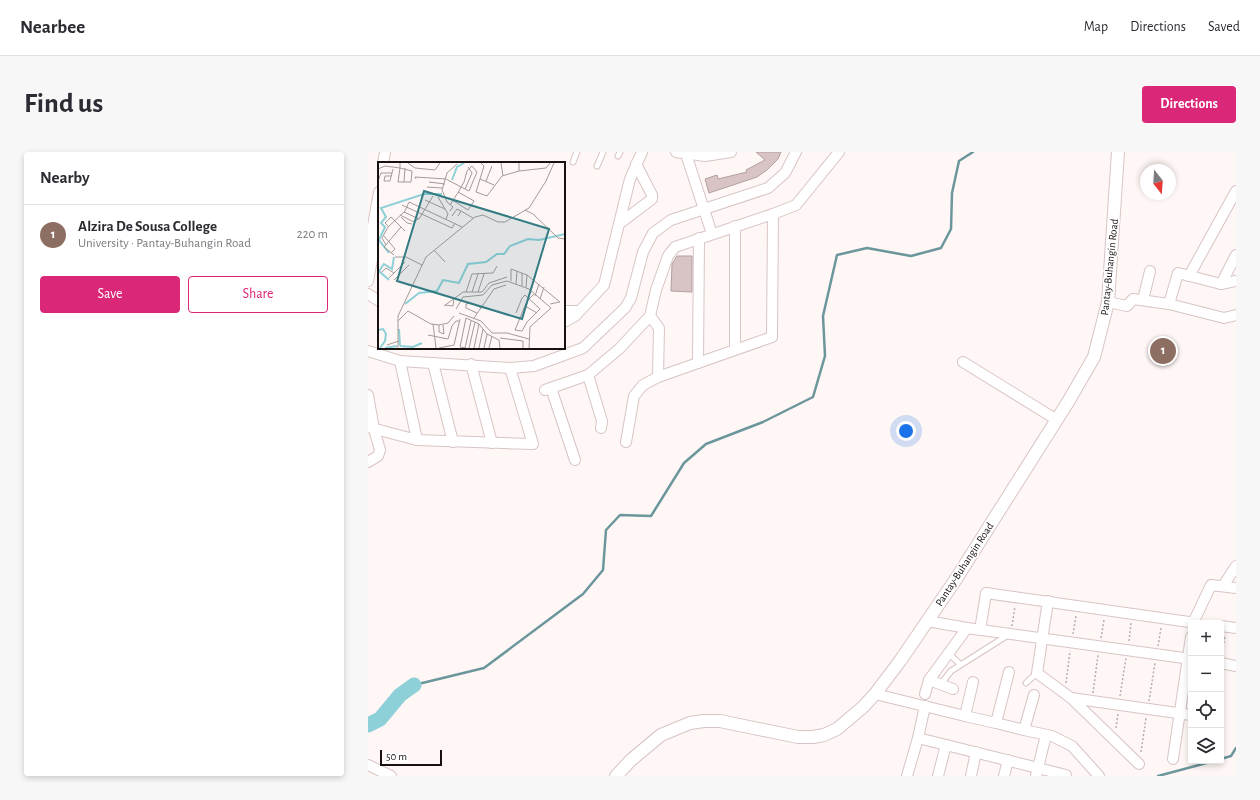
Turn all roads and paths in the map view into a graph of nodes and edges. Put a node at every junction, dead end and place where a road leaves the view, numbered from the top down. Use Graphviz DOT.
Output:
graph roads {
  1 [pos="385,152"];
  2 [pos="577,152"];
  3 [pos="603,152"];
  4 [pos="642,152"];
  5 [pos="731,152"];
  6 [pos="796,152"];
  7 [pos="838,152"];
  8 [pos="1118,152"];
  9 [pos="681,153"];
  10 [pos="384,162"];
  11 [pos="573,162"];
  12 [pos="636,164"];
  13 [pos="596,166"];
  14 [pos="1236,191"];
  15 [pos="376,196"];
  16 [pos="704,208"];
  17 [pos="773,214"];
  18 [pos="619,224"];
  19 [pos="735,226"];
  20 [pos="712,234"];
  21 [pos="699,238"];
  22 [pos="370,242"];
  23 [pos="1236,255"];
  24 [pos="1150,271"];
  25 [pos="1188,276"];
  26 [pos="368,281"];
  27 [pos="1236,281"];
  28 [pos="1221,284"];
  29 [pos="368,294"];
  30 [pos="378,300"];
  31 [pos="1143,300"];
  32 [pos="1108,302"];
  33 [pos="1169,304"];
  34 [pos="565,311"];
  35 [pos="579,311"];
  36 [pos="1236,315"];
  37 [pos="650,316"];
  38 [pos="565,321"];
  39 [pos="735,349"];
  40 [pos="368,351"];
  41 [pos="400,361"];
  42 [pos="963,362"];
  43 [pos="434,363"];
  44 [pos="698,363"];
  45 [pos="471,364"];
  46 [pos="510,368"];
  47 [pos="588,375"];
  48 [pos="658,377"];
  49 [pos="368,395"];
  50 [pos="1057,420"];
  51 [pos="371,428"];
  52 [pos="601,428"];
  53 [pos="417,440"];
  54 [pos="453,442"];
  55 [pos="626,442"];
  56 [pos="492,443"];
  57 [pos="575,460"];
  58 [pos="368,462"];
  59 [pos="1236,566"];
  60 [pos="1223,586"];
  61 [pos="1236,588"];
  62 [pos="1017,597"];
  63 [pos="1048,602"];
  64 [pos="1133,614"];
  65 [pos="1163,618"];
  66 [pos="927,620"];
  67 [pos="1194,620"];
  68 [pos="1188,622"];
  69 [pos="1228,627"];
  70 [pos="967,628"];
  71 [pos="980,630"];
  72 [pos="1010,634"];
  73 [pos="1042,638"];
  74 [pos="1127,650"];
  75 [pos="949,654"];
  76 [pos="1157,654"];
  77 [pos="1222,656"];
  78 [pos="1188,659"];
  79 [pos="1224,663"];
  80 [pos="960,664"];
  81 [pos="1188,665"];
  82 [pos="1236,666"];
  83 [pos="1009,672"];
  84 [pos="1037,673"];
  85 [pos="929,680"];
  86 [pos="973,682"];
  87 [pos="1026,683"];
  88 [pos="940,685"];
  89 [pos="953,689"];
  90 [pos="875,694"];
  91 [pos="925,694"];
  92 [pos="1034,695"];
  93 [pos="1071,698"];
  94 [pos="1119,705"];
  95 [pos="925,706"];
  96 [pos="1148,708"];
  97 [pos="1180,713"];
  98 [pos="1188,714"];
  99 [pos="965,716"];
  100 [pos="996,723"];
  101 [pos="1024,730"];
  102 [pos="1046,735"];
  103 [pos="918,738"];
  104 [pos="1114,740"];
  105 [pos="946,745"];
  106 [pos="976,752"];
  107 [pos="1173,759"];
  108 [pos="1008,760"];
  109 [pos="1139,764"];
  110 [pos="368,766"];
  111 [pos="1037,773"];
  112 [pos="1066,775"];
  113 [pos="391,776"];
  114 [pos="616,776"];
  115 [pos="908,776"];
  116 [pos="938,776"];
  117 [pos="971,776"];
  118 [pos="1004,776"];
  119 [pos="1099,776"];
  1 -- 10 [label="street"];
  2 -- 11 [label="lane"];
  3 -- 13 [label="lane"];
  4 -- 12 [label="street"];
  5 -- 9 [label="street"];
  6 -- 16 [label="street"];
  7 -- 17 [label="street"];
  8 -- 32 [label="street, Pantay-Buhangin Road"];
  9 -- 16 [label="street"];
  12 -- 18 [label="street"];
  12 -- 18 [label="street"];
  14 -- 25 [label="street"];
  15 -- 22 [label="street"];
  16 -- 20 [label="street"];
  16 -- 46 [label="street"];
  17 -- 19 [label="street"];
  17 -- 39 [label="street"];
  18 -- 35 [label="street"];
  19 -- 20 [label="street"];
  19 -- 39 [label="street"];
  20 -- 21 [label="street"];
  21 -- 37 [label="street"];
  21 -- 44 [label="street"];
  22 -- 26 [label="street"];
  23 -- 28 [label="street"];
  24 -- 31 [label="street"];
  25 -- 28 [label="street"];
  25 -- 33 [label="street"];
  27 -- 28 [label="street"];
  29 -- 30 [label="street"];
  31 -- 32 [label="street"];
  31 -- 33 [label="street"];
  32 -- 50 [label="street, Pantay-Buhangin Road"];
  33 -- 36 [label="street"];
  34 -- 35 [label="street"];
  35 -- 38 [label="street"];
  37 -- 47 [label="street"];
  37 -- 48 [label="street"];
  39 -- 44 [label="street"];
  40 -- 41 [label="street"];
  41 -- 43 [label="street"];
  41 -- 53 [label="street"];
  42 -- 50 [label="street"];
  43 -- 45 [label="street"];
  43 -- 54 [label="street"];
  44 -- 48 [label="street"];
  45 -- 46 [label="street"];
  45 -- 56 [label="street"];
  46 -- 56 [label="street"];
  47 -- 52 [label="street"];
  47 -- 57 [label="street"];
  48 -- 55 [label="street"];
  49 -- 51 [label="street"];
  50 -- 66 [label="street, Pantay-Buhangin Road"];
  51 -- 53 [label="street"];
  51 -- 58 [label="street"];
  53 -- 54 [label="street"];
  54 -- 56 [label="street"];
  59 -- 60 [label="street"];
  60 -- 61 [label="street"];
  60 -- 67 [label="street"];
  62 -- 63 [label="street"];
  62 -- 71 [label="street"];
  62 -- 72 [label="path"];
  63 -- 64 [label="street"];
  63 -- 73 [label="street"];
  64 -- 65 [label="street"];
  64 -- 74 [label="path"];
  65 -- 68 [label="street"];
  65 -- 76 [label="path"];
  66 -- 70 [label="street"];
  66 -- 90 [label="street, Pantay-Buhangin Road"];
  69 -- 77 [label="path"];
  70 -- 71 [label="street"];
  70 -- 75 [label="street"];
  71 -- 72 [label="street"];
  72 -- 73 [label="street"];
  72 -- 80 [label="lane"];
  73 -- 74 [label="street"];
  73 -- 84 [label="street"];
  74 -- 76 [label="street"];
  74 -- 94 [label="path"];
  75 -- 80 [label="lane"];
  75 -- 85 [label="street"];
  76 -- 78 [label="street"];
  76 -- 96 [label="path"];
  79 -- 82 [label="street"];
  80 -- 88 [label="lane"];
  81 -- 97 [label="street"];
  83 -- 100 [label="street"];
  84 -- 87 [label="lane"];
  84 -- 93 [label="street"];
  85 -- 88 [label="street"];
  85 -- 91 [label="street"];
  86 -- 99 [label="street"];
  88 -- 89 [label="street"];
  90 -- 95 [label="street"];
  90 -- 114 [label="street, Pantay-Buhangin Road"];
  92 -- 101 [label="street"];
  93 -- 94 [label="street"];
  93 -- 104 [label="street"];
  94 -- 96 [label="street"];
  94 -- 104 [label="path"];
  95 -- 99 [label="street"];
  95 -- 103 [label="street"];
  96 -- 97 [label="street"];
  96 -- 109 [label="path"];
  97 -- 98 [label="street"];
  97 -- 107 [label="street"];
  99 -- 100 [label="street"];
  100 -- 101 [label="street"];
  101 -- 102 [label="street"];
  102 -- 111 [label="street"];
  102 -- 119 [label="street"];
  103 -- 105 [label="street"];
  103 -- 115 [label="street"];
  104 -- 109 [label="street"];
  105 -- 106 [label="street"];
  105 -- 116 [label="street"];
  106 -- 108 [label="street"];
  106 -- 117 [label="street"];
  108 -- 111 [label="street"];
  108 -- 118 [label="street"];
  110 -- 113 [label="street"];
  111 -- 112 [label="street"];
}
